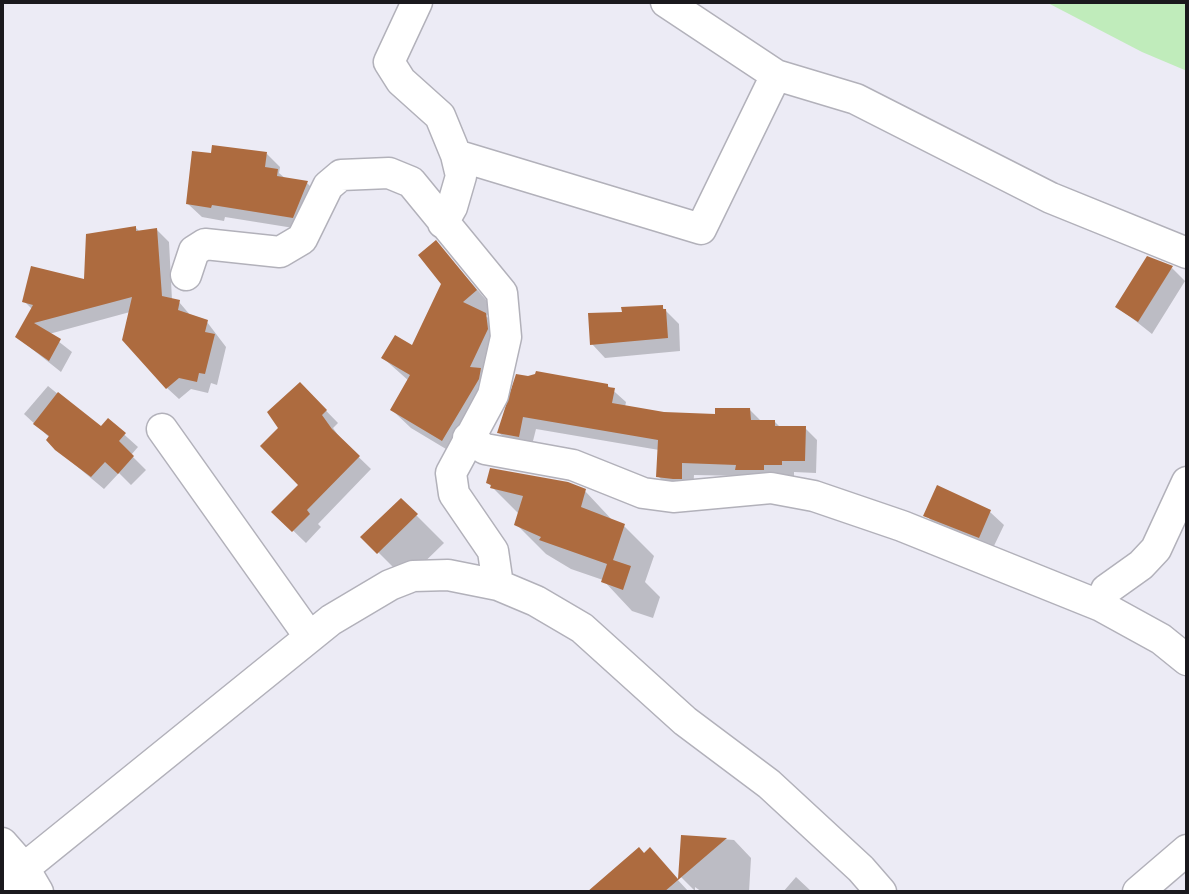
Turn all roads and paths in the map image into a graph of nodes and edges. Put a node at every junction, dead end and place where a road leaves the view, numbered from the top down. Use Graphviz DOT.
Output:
graph roads {
  1 [pos="417,2"];
  2 [pos="666,2"];
  3 [pos="776,75"];
  4 [pos="456,155"];
  5 [pos="443,223"];
  6 [pos="1187,253"];
  7 [pos="186,275"];
  8 [pos="162,429"];
  9 [pos="468,438"];
  10 [pos="1187,482"];
  11 [pos="498,585"];
  12 [pos="1101,606"];
  13 [pos="309,635"];
  14 [pos="1187,660"];
  15 [pos="2,843"];
  16 [pos="1187,850"];
  17 [pos="19,881"];
  18 [pos="881,892"];
  19 [pos="1138,892"];
  1 -- 4 [label="street"];
  2 -- 3 [label="street"];
  3 -- 4 [label="street"];
  3 -- 6 [label="street"];
  4 -- 5 [label="street"];
  5 -- 7 [label="street"];
  5 -- 9 [label="street"];
  8 -- 13 [label="street"];
  9 -- 11 [label="street"];
  9 -- 12 [label="street"];
  10 -- 12 [label="street"];
  11 -- 13 [label="street"];
  11 -- 18 [label="street"];
  12 -- 14 [label="street"];
  13 -- 17 [label="street"];
  15 -- 17 [label="street"];
  16 -- 19 [label="street"];
}
